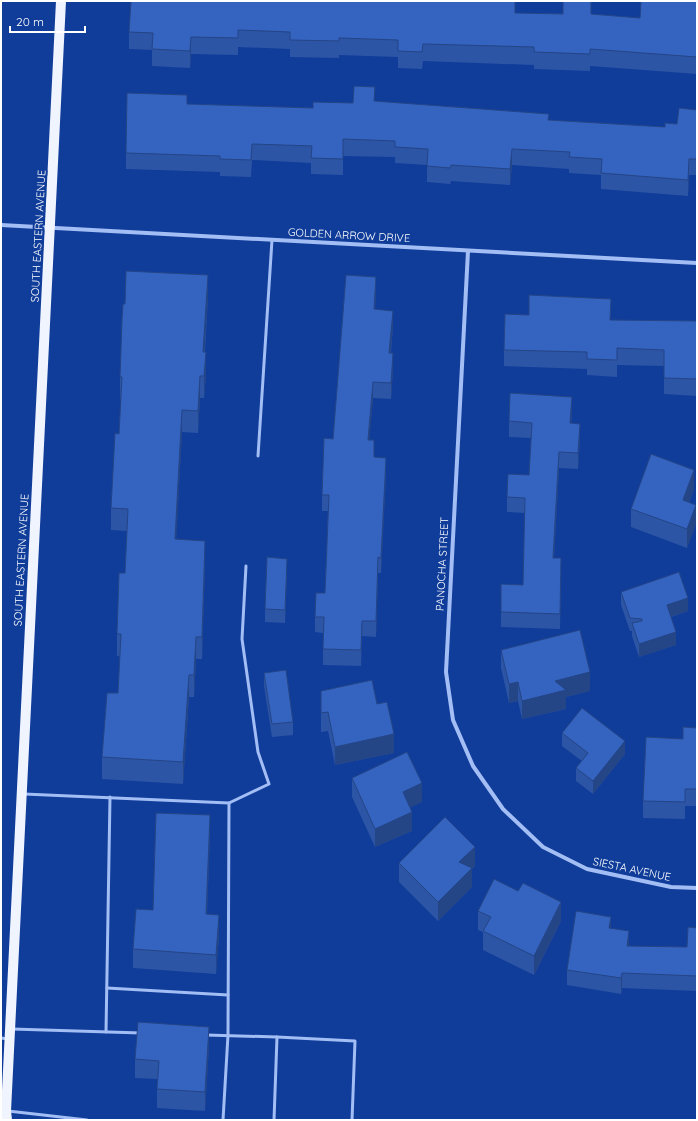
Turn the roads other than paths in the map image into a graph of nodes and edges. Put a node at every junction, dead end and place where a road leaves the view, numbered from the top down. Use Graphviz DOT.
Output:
graph roads {
  1 [pos="61,1"];
  2 [pos="1,224"];
  3 [pos="50,227"];
  4 [pos="272,240"];
  5 [pos="468,251"];
  6 [pos="697,263"];
  7 [pos="258,456"];
  8 [pos="246,566"];
  9 [pos="22,794"];
  10 [pos="110,798"];
  11 [pos="229,803"];
  12 [pos="544,847"];
  13 [pos="697,888"];
  14 [pos="107,988"];
  15 [pos="228,995"];
  16 [pos="106,1032"];
  17 [pos="144,1033"];
  18 [pos="7,1035"];
  19 [pos="205,1035"];
  20 [pos="228,1035"];
  21 [pos="277,1037"];
  22 [pos="6,1115"];
  23 [pos="87,1120"];
  24 [pos="223,1120"];
  25 [pos="274,1120"];
  26 [pos="352,1120"];
  1 -- 3 [label="main road, SOUTH EASTERN AVENUE"];
  2 -- 3 [label="street, GOLDEN ARROW DRIVE"];
  3 -- 4 [label="street, GOLDEN ARROW DRIVE"];
  3 -- 9 [label="main road, SOUTH EASTERN AVENUE"];
  4 -- 5 [label="street, GOLDEN ARROW DRIVE"];
  4 -- 7 [label="lane"];
  5 -- 6 [label="street, GOLDEN ARROW DRIVE"];
  5 -- 12 [label="street, PANOCHA STREET"];
  8 -- 11 [label="lane"];
  9 -- 10 [label="lane"];
  9 -- 18 [label="main road, SOUTH EASTERN AVENUE"];
  10 -- 11 [label="lane"];
  10 -- 14 [label="lane"];
  11 -- 15 [label="lane"];
  12 -- 13 [label="street, SIESTA AVENUE"];
  14 -- 15 [label="lane"];
  14 -- 16 [label="lane"];
  15 -- 20 [label="lane"];
  16 -- 17 [label="lane"];
  16 -- 18 [label="lane"];
  18 -- 22 [label="main road, SOUTH EASTERN AVENUE"];
  19 -- 20 [label="lane"];
  20 -- 21 [label="lane"];
  20 -- 24 [label="lane"];
  21 -- 25 [label="lane"];
  21 -- 26 [label="lane"];
  22 -- 23 [label="lane"];
}
